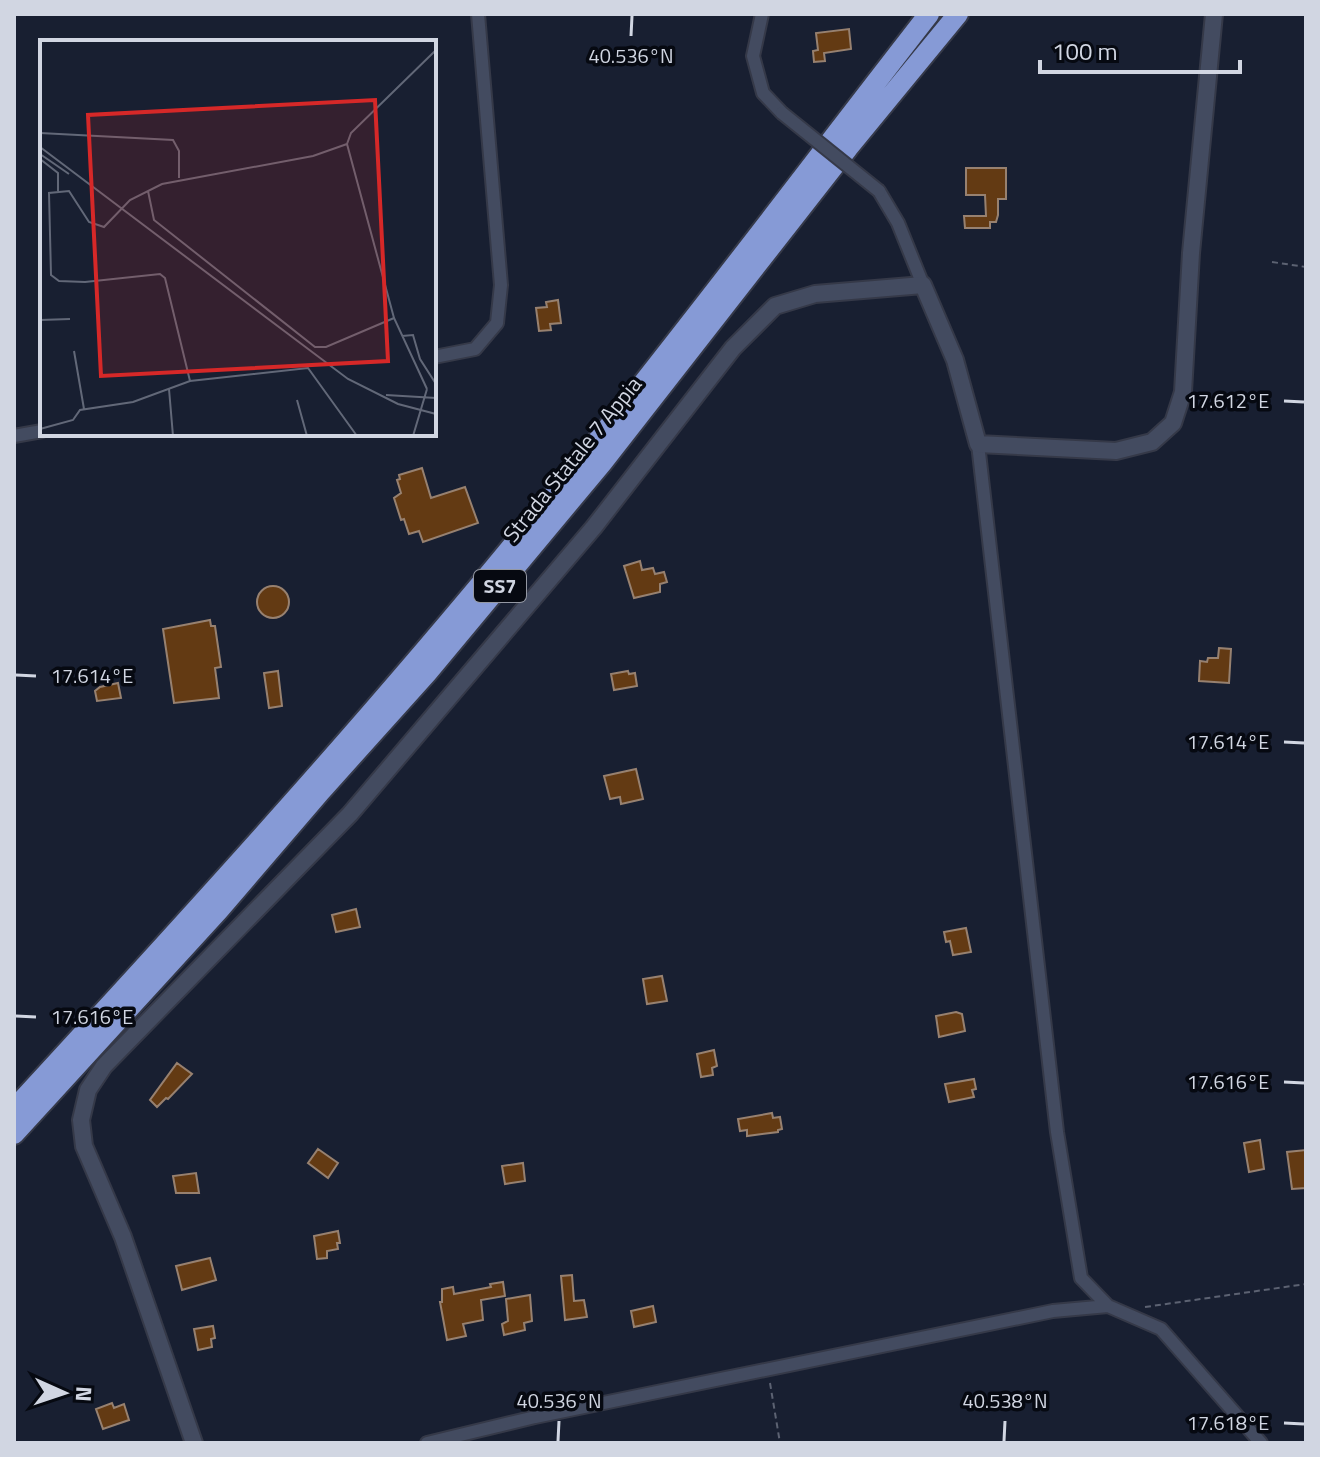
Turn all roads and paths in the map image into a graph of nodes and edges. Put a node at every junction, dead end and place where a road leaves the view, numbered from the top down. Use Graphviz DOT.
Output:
graph roads {
  1 [pos="478,14"];
  2 [pos="762,14"];
  3 [pos="929,14"];
  4 [pos="958,14"];
  5 [pos="1214,14"];
  6 [pos="1272,262"];
  7 [pos="1306,267"];
  8 [pos="923,285"];
  9 [pos="436,357"];
  10 [pos="40,431"];
  11 [pos="14,436"];
  12 [pos="978,444"];
  13 [pos="14,1109"];
  14 [pos="14,1134"];
  15 [pos="1306,1284"];
  16 [pos="1114,1309"];
  17 [pos="768,1370"];
  18 [pos="194,1443"];
  19 [pos="427,1443"];
  20 [pos="780,1443"];
  21 [pos="1261,1443"];
  1 -- 9 [label="street"];
  2 -- 8 [label="street, bridge"];
  3 -- 13 [label="highway, Strada Statale 7 Appia / SS7"];
  4 -- 14 [label="highway, Strada Statale 7 Appia / SS7"];
  5 -- 12 [label="street"];
  6 -- 7 [label="path"];
  8 -- 12 [label="street"];
  8 -- 18 [label="street"];
  10 -- 11 [label="street"];
  12 -- 16 [label="street"];
  15 -- 16 [label="path"];
  16 -- 17 [label="street"];
  16 -- 21 [label="street"];
  17 -- 19 [label="street"];
  17 -- 20 [label="path"];
}
